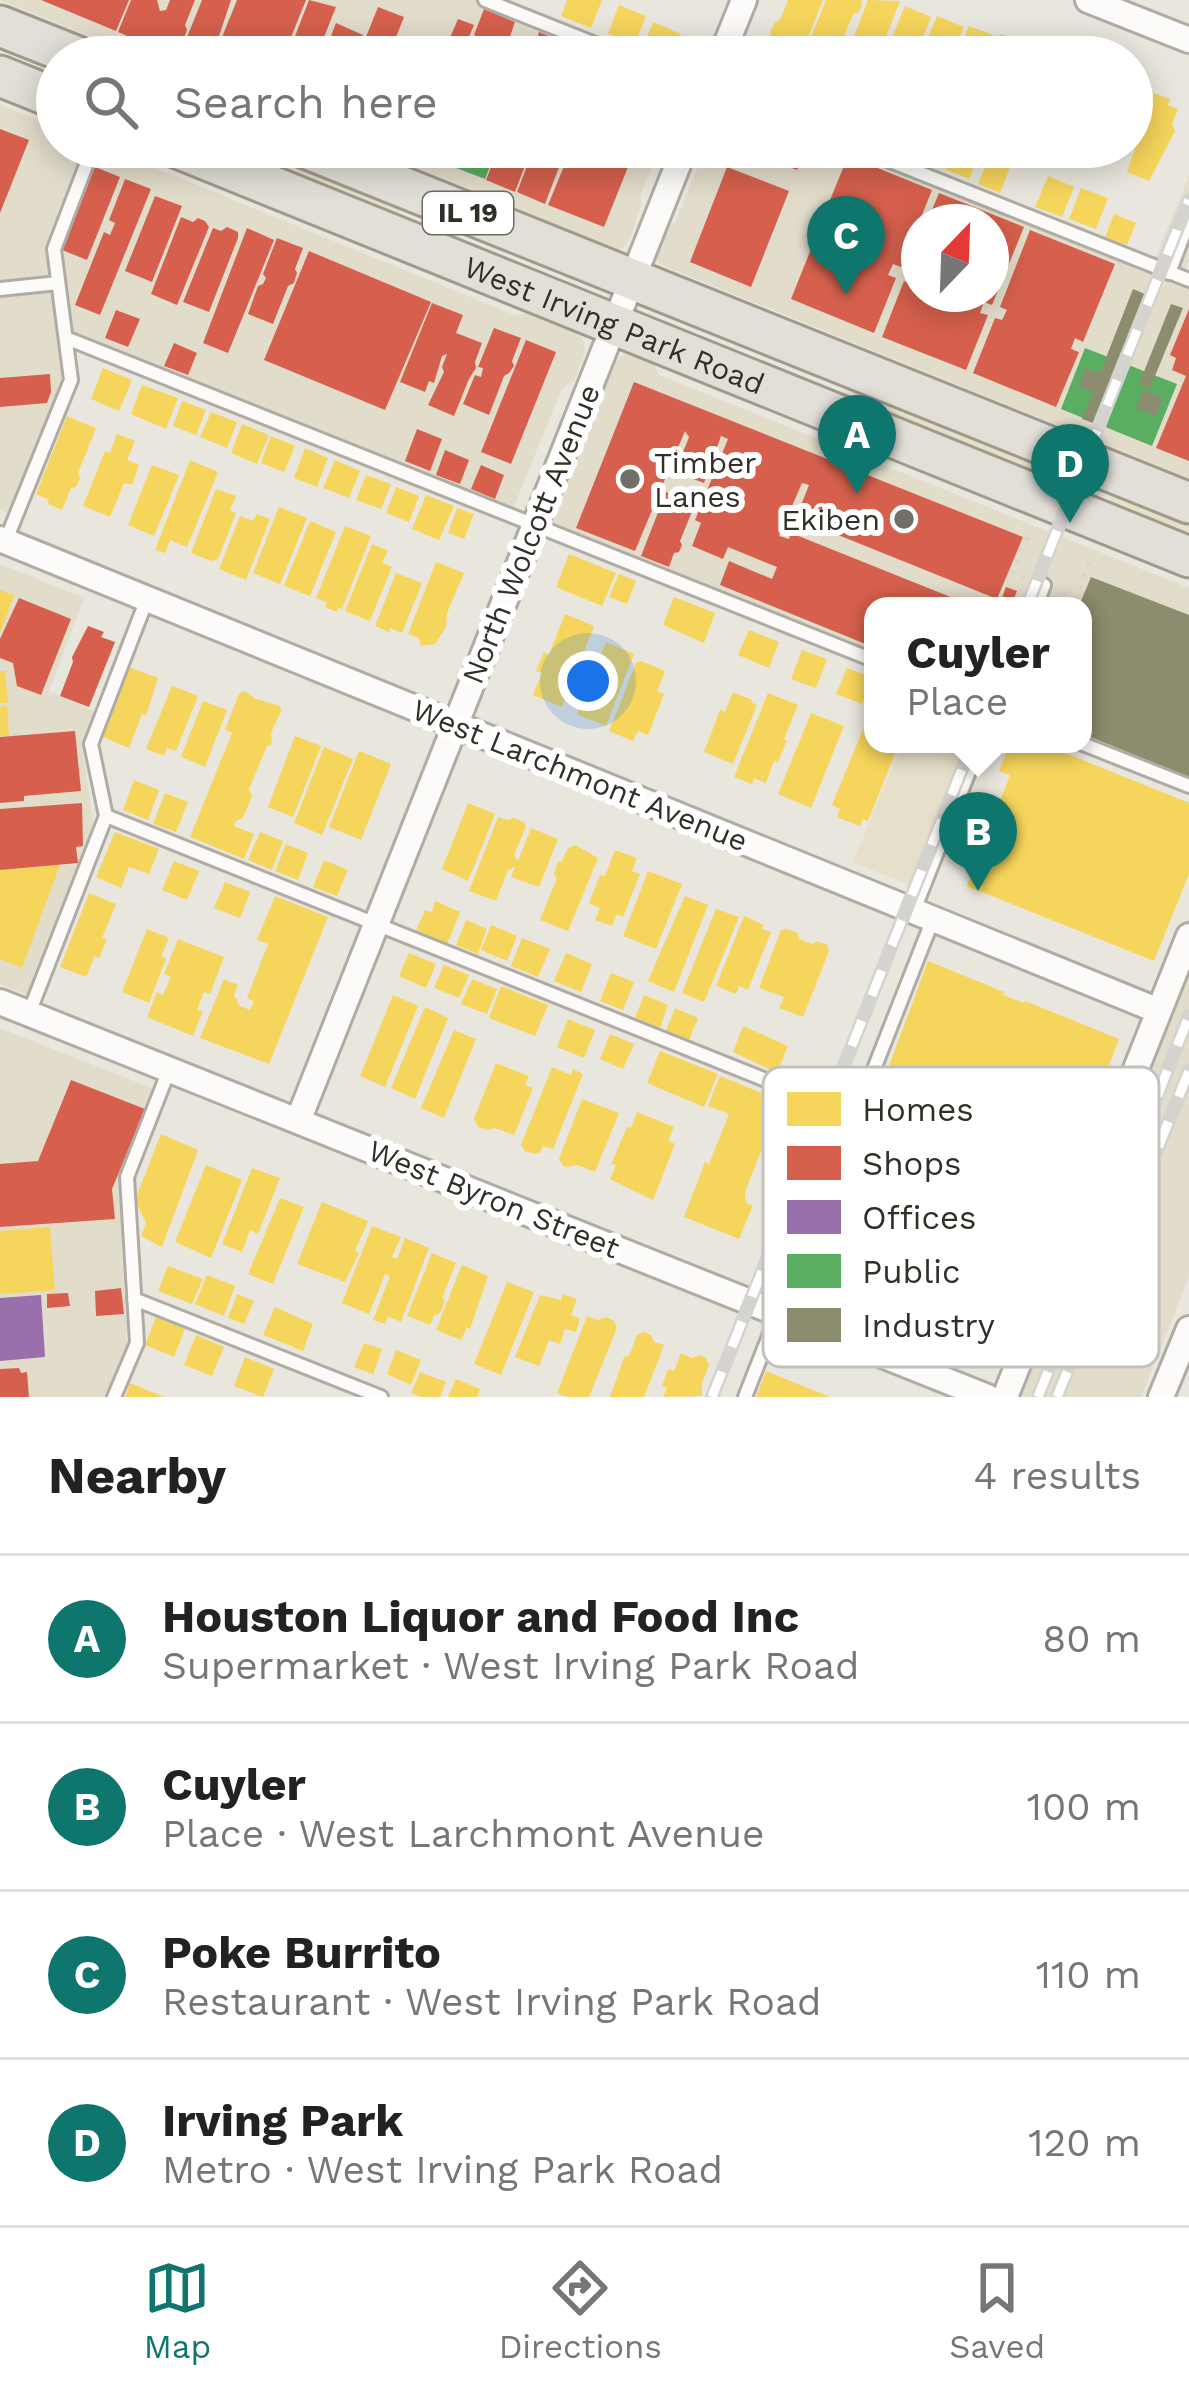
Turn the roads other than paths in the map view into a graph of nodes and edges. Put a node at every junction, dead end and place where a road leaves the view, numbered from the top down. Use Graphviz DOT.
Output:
graph roads {
  1 [pos="485,0"];
  2 [pos="744,0"];
  3 [pos="1088,0"];
  4 [pos="0,26"];
  5 [pos="575,36"];
  6 [pos="729,36"];
  7 [pos="36,40"];
  8 [pos="1189,40"];
  9 [pos="0,76"];
  10 [pos="36,91"];
  11 [pos="85,168"];
  12 [pos="227,168"];
  13 [pos="356,168"];
  14 [pos="677,168"];
  15 [pos="907,168"];
  16 [pos="1189,220"];
  17 [pos="1168,273"];
  18 [pos="633,279"];
  19 [pos="1189,280"];
  20 [pos="58,283"];
  21 [pos="0,289"];
  22 [pos="614,326"];
  23 [pos="66,338"];
  24 [pos="1189,503"];
  25 [pos="535,526"];
  26 [pos="3,540"];
  27 [pos="1189,557"];
  28 [pos="1044,585"];
  29 [pos="1039,597"];
  30 [pos="148,599"];
  31 [pos="864,656"];
  32 [pos="455,724"];
  33 [pos="1092,748"];
  34 [pos="977,753"];
  35 [pos="1189,786"];
  36 [pos="106,816"];
  37 [pos="923,915"];
  38 [pos="376,925"];
  39 [pos="1189,936"];
  40 [pos="0,1002"];
  41 [pos="1159,1011"];
  42 [pos="28,1013"];
  43 [pos="867,1067"];
  44 [pos="1137,1067"];
  45 [pos="169,1070"];
  46 [pos="763,1079"];
  47 [pos="298,1121"];
  48 [pos="134,1299"];
  49 [pos="763,1306"];
  50 [pos="1189,1329"];
  51 [pos="763,1349"];
  52 [pos="913,1367"];
  53 [pos="1017,1367"];
  54 [pos="114,1397"];
  55 [pos="381,1397"];
  56 [pos="745,1397"];
  57 [pos="987,1397"];
  58 [pos="1005,1397"];
  59 [pos="1161,1397"];
  1 -- 5 [label="lane"];
  2 -- 6 [label="street"];
  3 -- 8 [label="street"];
  4 -- 7 [label="main road"];
  9 -- 10 [label="main road"];
  11 -- 20 [label="lane"];
  12 -- 22 [label="main road, West Irving Park Road / IL 19"];
  13 -- 18 [label="main road, West Irving Park Road / IL 19"];
  14 -- 18 [label="street, North Wolcott Avenue"];
  15 -- 17 [label="lane"];
  16 -- 17 [label="lane"];
  17 -- 19 [label="lane"];
  18 -- 22 [label="street, North Wolcott Avenue"];
  18 -- 24 [label="main road, West Irving Park Road / IL 19"];
  20 -- 21 [label="lane"];
  20 -- 23 [label="lane"];
  22 -- 25 [label="street, North Wolcott Avenue"];
  22 -- 27 [label="main road, West Irving Park Road / IL 19"];
  23 -- 25 [label="lane"];
  23 -- 26 [label="lane"];
  25 -- 31 [label="lane"];
  25 -- 32 [label="street, North Wolcott Avenue"];
  26 -- 30 [label="street, West Larchmont Avenue"];
  28 -- 29 [label="lane"];
  30 -- 32 [label="street, West Larchmont Avenue"];
  30 -- 36 [label="lane"];
  32 -- 37 [label="street, West Larchmont Avenue"];
  32 -- 38 [label="street, North Wolcott Avenue"];
  33 -- 35 [label="lane"];
  34 -- 37 [label="lane"];
  36 -- 38 [label="lane"];
  36 -- 42 [label="lane"];
  37 -- 41 [label="street, West Larchmont Avenue"];
  37 -- 43 [label="lane"];
  38 -- 46 [label="lane"];
  38 -- 47 [label="street, North Wolcott Avenue"];
  39 -- 41 [label="street"];
  40 -- 42 [label="street, West Byron Street"];
  41 -- 44 [label="street"];
  42 -- 45 [label="street, West Byron Street"];
  45 -- 47 [label="street, West Byron Street"];
  45 -- 48 [label="lane"];
  47 -- 49 [label="street, West Byron Street"];
  48 -- 54 [label="lane"];
  48 -- 55 [label="lane"];
  50 -- 59 [label="street"];
  51 -- 56 [label="lane"];
  52 -- 57 [label="street, West Byron Street"];
  53 -- 58 [label="street"];
}
